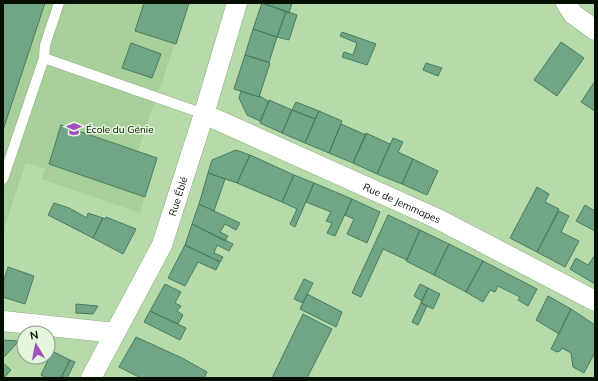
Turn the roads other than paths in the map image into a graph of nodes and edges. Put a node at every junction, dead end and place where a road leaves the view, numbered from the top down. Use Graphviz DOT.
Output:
graph roads {
  1 [pos="59,3"];
  2 [pos="237,3"];
  3 [pos="566,3"];
  4 [pos="595,30"];
  5 [pos="44,58"];
  6 [pos="204,114"];
  7 [pos="3,179"];
  8 [pos="595,301"];
  9 [pos="3,321"];
  10 [pos="115,333"];
  11 [pos="91,378"];
  1 -- 5 [label="lane"];
  2 -- 6 [label="street, Rue Éblé"];
  3 -- 4 [label="street"];
  5 -- 6 [label="lane"];
  5 -- 7 [label="lane"];
  6 -- 8 [label="street, Rue de Jemmapes"];
  6 -- 10 [label="street, Rue Éblé"];
  9 -- 10 [label="street"];
  10 -- 11 [label="street, Rue Éblé"];
}
